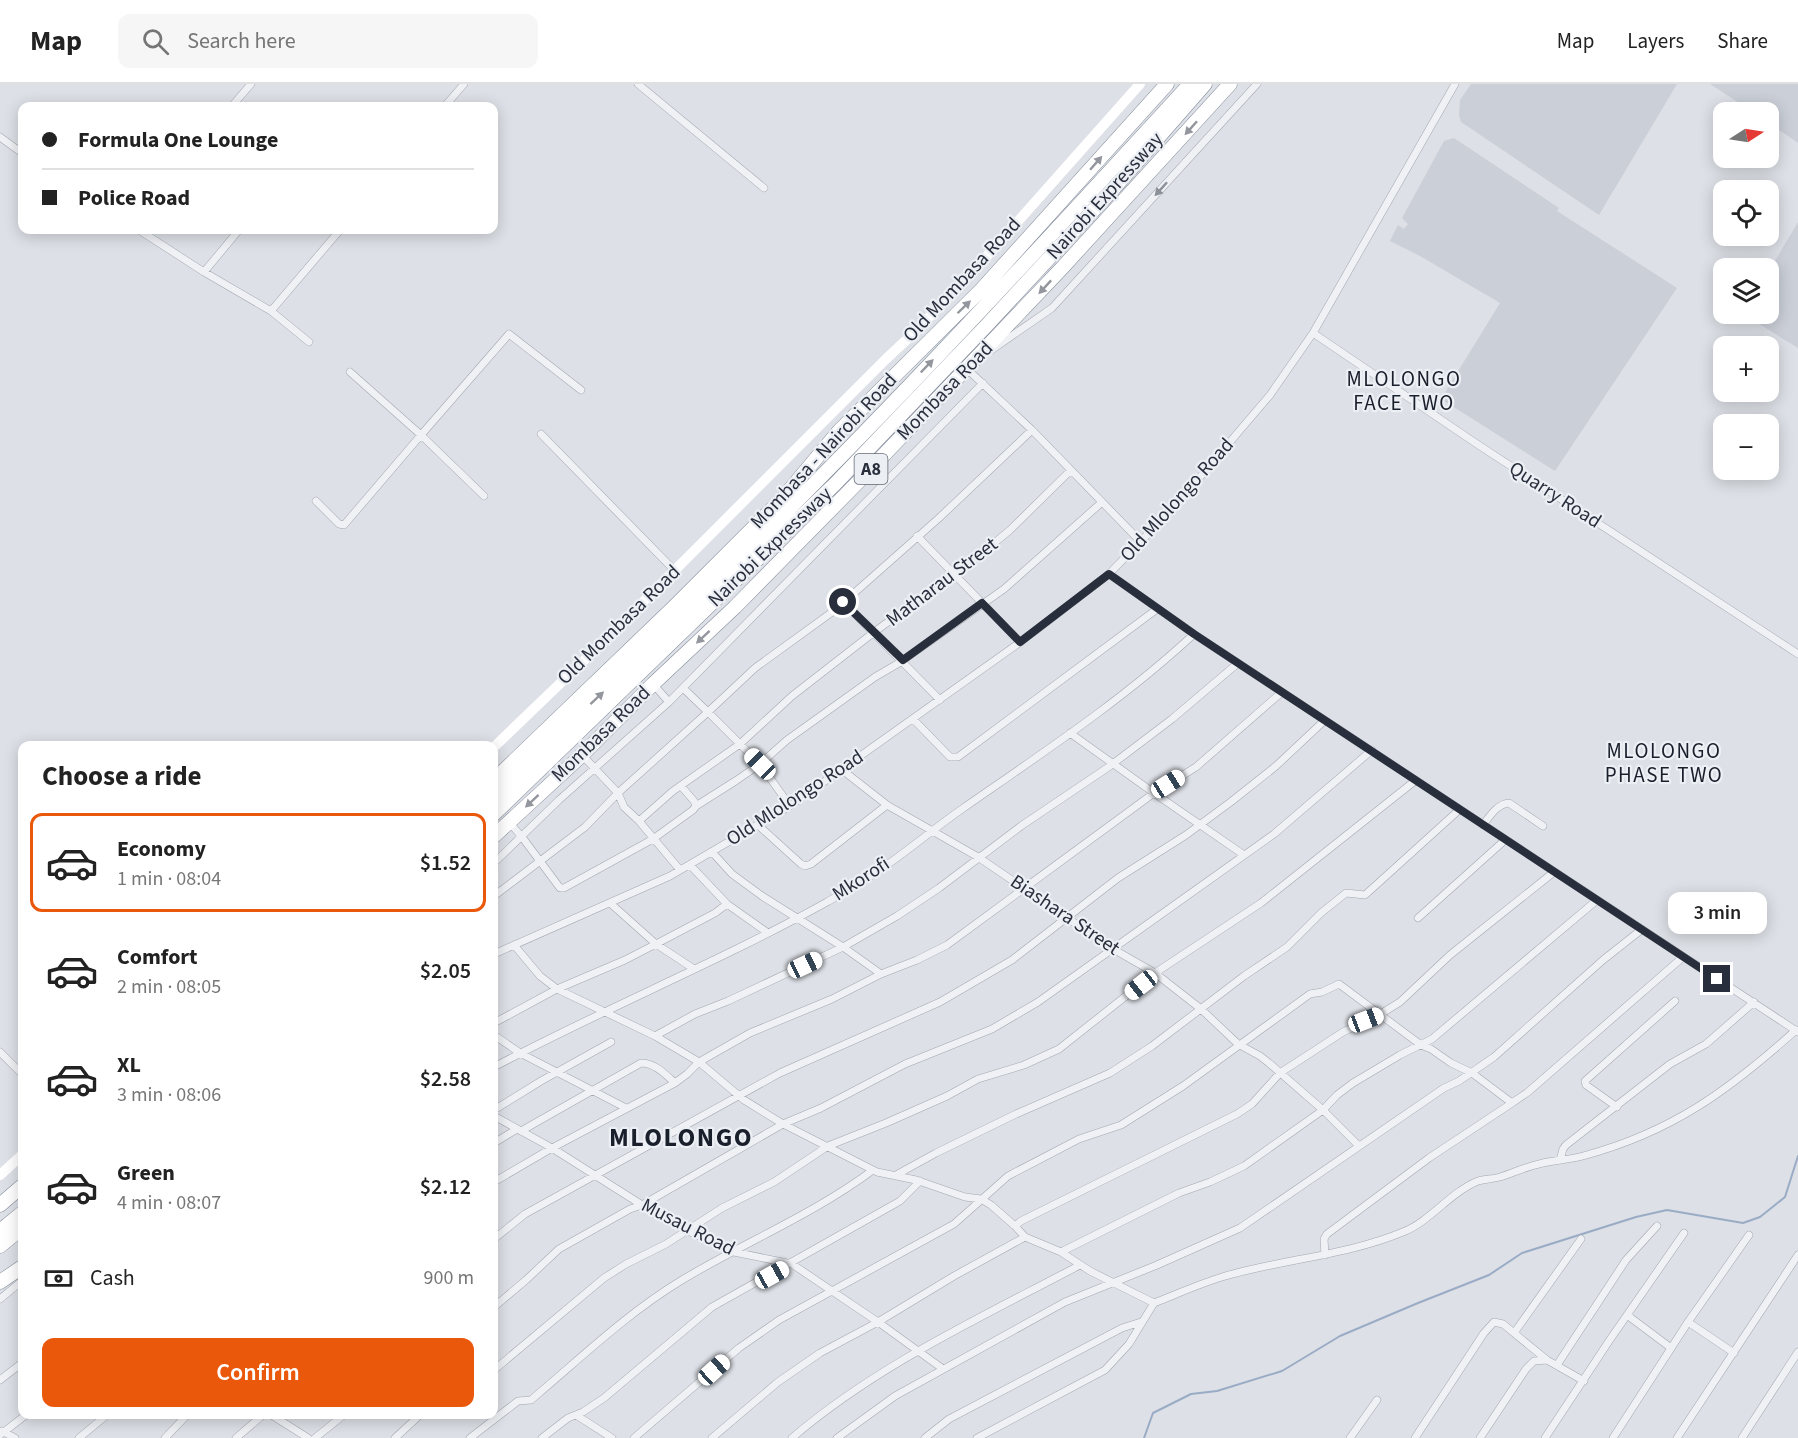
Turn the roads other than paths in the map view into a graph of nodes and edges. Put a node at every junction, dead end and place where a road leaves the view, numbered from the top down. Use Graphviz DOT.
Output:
graph roads {
  1 [pos="251,84"];
  2 [pos="464,84"];
  3 [pos="638,84"];
  4 [pos="1140,84"];
  5 [pos="1167,84"];
  6 [pos="1190,84"];
  7 [pos="1205,84"];
  8 [pos="1230,84"];
  9 [pos="1257,84"];
  10 [pos="1455,84"];
  11 [pos="235,102"];
  12 [pos="448,102"];
  13 [pos="0,137"];
  14 [pos="18,150"];
  15 [pos="764,188"];
  16 [pos="145,234"];
  17 [pos="236,234"];
  18 [pos="337,234"];
  19 [pos="204,272"];
  20 [pos="272,311"];
  21 [pos="1313,333"];
  22 [pos="309,342"];
  23 [pos="971,364"];
  24 [pos="350,372"];
  25 [pos="983,383"];
  26 [pos="581,390"];
  27 [pos="1032,430"];
  28 [pos="541,434"];
  29 [pos="421,435"];
  30 [pos="1070,471"];
  31 [pos="484,496"];
  32 [pos="316,501"];
  33 [pos="1101,502"];
  34 [pos="917,536"];
  35 [pos="1141,542"];
  36 [pos="674,570"];
  37 [pos="953,574"];
  38 [pos="1109,574"];
  39 [pos="843,602"];
  40 [pos="982,603"];
  41 [pos="1158,609"];
  42 [pos="873,633"];
  43 [pos="1194,634"];
  44 [pos="1020,642"];
  45 [pos="1798,654"];
  46 [pos="903,660"];
  47 [pos="1238,663"];
  48 [pos="653,684"];
  49 [pos="683,688"];
  50 [pos="1282,692"];
  51 [pos="940,700"];
  52 [pos="669,702"];
  53 [pos="708,712"];
  54 [pos="913,719"];
  55 [pos="1325,720"];
  56 [pos="1070,733"];
  57 [pos="498,743"];
  58 [pos="740,744"];
  59 [pos="1372,750"];
  60 [pos="582,755"];
  61 [pos="760,764"];
  62 [pos="1113,764"];
  63 [pos="595,769"];
  64 [pos="841,769"];
  65 [pos="498,776"];
  66 [pos="1416,780"];
  67 [pos="681,786"];
  68 [pos="498,792"];
  69 [pos="618,793"];
  70 [pos="1154,794"];
  71 [pos="887,805"];
  72 [pos="696,806"];
  73 [pos="790,806"];
  74 [pos="498,810"];
  75 [pos="1460,810"];
  76 [pos="639,821"];
  77 [pos="509,822"];
  78 [pos="1201,824"];
  79 [pos="758,825"];
  80 [pos="1483,825"];
  81 [pos="1543,825"];
  82 [pos="930,830"];
  83 [pos="498,832"];
  84 [pos="522,837"];
  85 [pos="653,839"];
  86 [pos="1505,840"];
  87 [pos="712,852"];
  88 [pos="1244,855"];
  89 [pos="978,857"];
  90 [pos="498,859"];
  91 [pos="540,862"];
  92 [pos="690,865"];
  93 [pos="680,870"];
  94 [pos="1554,872"];
  95 [pos="1024,888"];
  96 [pos="498,893"];
  97 [pos="1597,900"];
  98 [pos="610,903"];
  99 [pos="727,904"];
  100 [pos="796,918"];
  101 [pos="1068,918"];
  102 [pos="1418,918"];
  103 [pos="1641,930"];
  104 [pos="768,933"];
  105 [pos="656,944"];
  106 [pos="514,945"];
  107 [pos="843,947"];
  108 [pos="1113,949"];
  109 [pos="498,952"];
  110 [pos="1683,957"];
  111 [pos="694,969"];
  112 [pos="1155,973"];
  113 [pos="881,974"];
  114 [pos="557,989"];
  115 [pos="1675,1001"];
  116 [pos="1754,1002"];
  117 [pos="1201,1008"];
  118 [pos="604,1012"];
  119 [pos="1379,1015"];
  120 [pos="498,1021"];
  121 [pos="1797,1031"];
  122 [pos="655,1036"];
  123 [pos="498,1038"];
  124 [pos="611,1042"];
  125 [pos="1238,1044"];
  126 [pos="1421,1045"];
  127 [pos="0,1052"];
  128 [pos="520,1053"];
  129 [pos="699,1062"];
  130 [pos="498,1065"];
  131 [pos="18,1070"];
  132 [pos="557,1072"];
  133 [pos="1280,1073"];
  134 [pos="1472,1073"];
  135 [pos="675,1083"];
  136 [pos="592,1090"];
  137 [pos="738,1096"];
  138 [pos="1512,1103"];
  139 [pos="1617,1107"];
  140 [pos="498,1108"];
  141 [pos="626,1108"];
  142 [pos="1323,1110"];
  143 [pos="498,1118"];
  144 [pos="783,1124"];
  145 [pos="519,1130"];
  146 [pos="498,1141"];
  147 [pos="828,1146"];
  148 [pos="1359,1146"];
  149 [pos="552,1148"];
  150 [pos="18,1159"];
  151 [pos="1560,1160"];
  152 [pos="873,1170"];
  153 [pos="596,1174"];
  154 [pos="0,1175"];
  155 [pos="895,1176"];
  156 [pos="498,1180"];
  157 [pos="920,1181"];
  158 [pos="18,1189"];
  159 [pos="981,1199"];
  160 [pos="0,1205"];
  161 [pos="642,1205"];
  162 [pos="18,1216"];
  163 [pos="1015,1226"];
  164 [pos="1657,1226"];
  165 [pos="686,1230"];
  166 [pos="0,1231"];
  167 [pos="18,1231"];
  168 [pos="1684,1233"];
  169 [pos="1749,1235"];
  170 [pos="498,1236"];
  171 [pos="1025,1237"];
  172 [pos="1581,1239"];
  173 [pos="0,1246"];
  174 [pos="734,1252"];
  175 [pos="1061,1252"];
  176 [pos="1325,1255"];
  177 [pos="1798,1255"];
  178 [pos="792,1264"];
  179 [pos="1080,1264"];
  180 [pos="18,1270"];
  181 [pos="1112,1281"];
  182 [pos="0,1282"];
  183 [pos="18,1284"];
  184 [pos="831,1290"];
  185 [pos="0,1299"];
  186 [pos="1154,1302"];
  187 [pos="498,1304"];
  188 [pos="1627,1315"];
  189 [pos="878,1322"];
  190 [pos="1141,1322"];
  191 [pos="1688,1322"];
  192 [pos="1514,1332"];
  193 [pos="1671,1348"];
  194 [pos="918,1352"];
  195 [pos="1798,1352"];
  196 [pos="1734,1353"];
  197 [pos="1547,1360"];
  198 [pos="1557,1365"];
  199 [pos="18,1366"];
  200 [pos="498,1367"];
  201 [pos="943,1369"];
  202 [pos="0,1380"];
  203 [pos="1584,1381"];
  204 [pos="1377,1400"];
  205 [pos="576,1415"];
  206 [pos="498,1416"];
  207 [pos="20,1419"];
  208 [pos="102,1419"];
  209 [pos="183,1419"];
  210 [pos="258,1419"];
  211 [pos="278,1419"];
  212 [pos="339,1419"];
  213 [pos="416,1419"];
  214 [pos="495,1419"];
  215 [pos="1,1433"];
  216 [pos="15,1438"];
  217 [pos="79,1438"];
  218 [pos="165,1438"];
  219 [pos="236,1438"];
  220 [pos="308,1438"];
  221 [pos="315,1438"];
  222 [pos="395,1438"];
  223 [pos="470,1438"];
  224 [pos="542,1438"];
  225 [pos="612,1438"];
  226 [pos="634,1438"];
  227 [pos="712,1438"];
  228 [pos="792,1438"];
  229 [pos="837,1438"];
  230 [pos="925,1438"];
  231 [pos="976,1438"];
  232 [pos="1350,1438"];
  233 [pos="1415,1438"];
  234 [pos="1480,1438"];
  235 [pos="1545,1438"];
  236 [pos="1613,1438"];
  237 [pos="1677,1438"];
  238 [pos="1742,1438"];
  1 -- 11 [label="street"];
  2 -- 12 [label="street"];
  3 -- 15 [label="street"];
  4 -- 36 [label="street, Old Mombasa Road"];
  65 -- 5 [label="highway, Mombasa - Nairobi Road / A8, one-way"];
  68 -- 6 [label="highway, Nairobi Expressway, one-way"];
  7 -- 74 [label="highway, Nairobi Expressway"];
  8 -- 23 [label="highway, Mombasa Road / A8, one-way"];
  9 -- 23 [label="street, one-way"];
  10 -- 21 [label="street, Old Mlolongo Road"];
  13 -- 14 [label="street"];
  16 -- 19 [label="street"];
  17 -- 19 [label="street"];
  18 -- 20 [label="street"];
  19 -- 20 [label="street"];
  20 -- 22 [label="street"];
  21 -- 35 [label="street, Old Mlolongo Road"];
  21 -- 45 [label="street, Quarry Road"];
  23 -- 25 [label="street"];
  23 -- 48 [label="highway, Mombasa Road / A8, one-way"];
  24 -- 29 [label="street"];
  25 -- 27 [label="street"];
  25 -- 49 [label="street"];
  26 -- 29 [label="street"];
  27 -- 30 [label="street"];
  27 -- 34 [label="street"];
  28 -- 36 [label="street"];
  29 -- 31 [label="street"];
  29 -- 32 [label="street"];
  30 -- 33 [label="street"];
  30 -- 37 [label="street, Matharau Street"];
  33 -- 35 [label="street"];
  33 -- 40 [label="street, Matharau Street"];
  34 -- 37 [label="street"];
  34 -- 39 [label="street"];
  35 -- 38 [label="street, Old Mlolongo Road"];
  36 -- 57 [label="street, Old Mombasa Road"];
  37 -- 40 [label="street"];
  37 -- 42 [label="street, Matharau Street"];
  38 -- 41 [label="street"];
  38 -- 44 [label="street, Old Mlolongo Road"];
  39 -- 42 [label="street"];
  39 -- 53 [label="street"];
  40 -- 44 [label="street"];
  40 -- 46 [label="street, Matharau Street"];
  41 -- 43 [label="street"];
  41 -- 54 [label="street"];
  42 -- 46 [label="street"];
  42 -- 58 [label="street, Matharau Street"];
  43 -- 47 [label="street"];
  43 -- 56 [label="street, Mkorofi"];
  44 -- 51 [label="street, Old Mlolongo Road"];
  46 -- 51 [label="street"];
  46 -- 61 [label="street, Matharau Street"];
  47 -- 50 [label="street"];
  47 -- 62 [label="street"];
  48 -- 52 [label="street"];
  48 -- 60 [label="highway, Mombasa Road / A8"];
  49 -- 52 [label="street"];
  49 -- 53 [label="street"];
  50 -- 55 [label="street"];
  50 -- 70 [label="street"];
  51 -- 54 [label="street, Old Mlolongo Road"];
  52 -- 63 [label="street"];
  53 -- 58 [label="street"];
  53 -- 69 [label="street"];
  54 -- 64 [label="street, Old Mlolongo Road"];
  55 -- 59 [label="street"];
  55 -- 78 [label="street"];
  56 -- 62 [label="street"];
  56 -- 82 [label="street, Mkorofi"];
  58 -- 61 [label="street"];
  58 -- 67 [label="street, Matharau Street"];
  59 -- 66 [label="street"];
  59 -- 88 [label="street"];
  60 -- 63 [label="street"];
  60 -- 77 [label="highway, Mombasa Road / A8, one-way"];
  61 -- 72 [label="street, Matharau Street"];
  61 -- 73 [label="street"];
  62 -- 70 [label="street"];
  62 -- 89 [label="street"];
  63 -- 69 [label="street"];
  63 -- 84 [label="street"];
  64 -- 71 [label="street, Biashara Street"];
  64 -- 73 [label="street, Old Mlolongo Road"];
  66 -- 75 [label="street"];
  66 -- 112 [label="street"];
  67 -- 72 [label="street"];
  67 -- 76 [label="street, Matharau Street"];
  69 -- 76 [label="street"];
  69 -- 91 [label="street"];
  70 -- 78 [label="street"];
  70 -- 95 [label="street"];
  71 -- 79 [label="street"];
  71 -- 82 [label="street, Biashara Street"];
  72 -- 85 [label="street, Matharau Street"];
  73 -- 79 [label="street, Old Mlolongo Road"];
  75 -- 80 [label="street"];
  75 -- 117 [label="street"];
  76 -- 85 [label="street"];
  77 -- 83 [label="highway, Mombasa Road / A8"];
  77 -- 84 [label="street"];
  78 -- 88 [label="street"];
  78 -- 101 [label="street"];
  79 -- 87 [label="street, Old Mlolongo Road"];
  80 -- 81 [label="street"];
  80 -- 86 [label="street"];
  82 -- 89 [label="street, Biashara Street"];
  82 -- 100 [label="street, Mkorofi"];
  84 -- 90 [label="street"];
  84 -- 91 [label="street"];
  85 -- 91 [label="street, Matharau Street"];
  85 -- 93 [label="street"];
  86 -- 94 [label="street"];
  86 -- 102 [label="street"];
  87 -- 92 [label="street, Old Mlolongo Road"];
  87 -- 100 [label="street"];
  88 -- 108 [label="street"];
  89 -- 95 [label="street, Biashara Street"];
  89 -- 107 [label="street"];
  91 -- 96 [label="street"];
  92 -- 93 [label="street, Old Mlolongo Road"];
  92 -- 99 [label="street"];
  93 -- 98 [label="street, Old Mlolongo Road"];
  94 -- 97 [label="street"];
  94 -- 119 [label="street"];
  95 -- 101 [label="street, Biashara Street"];
  95 -- 113 [label="street"];
  97 -- 103 [label="street"];
  97 -- 126 [label="street"];
  98 -- 105 [label="street"];
  98 -- 106 [label="street, Old Mlolongo Road"];
  99 -- 104 [label="street"];
  99 -- 105 [label="street"];
  100 -- 104 [label="street, Mkorofi"];
  100 -- 107 [label="street"];
  101 -- 108 [label="street, Biashara Street"];
  101 -- 137 [label="street"];
  103 -- 110 [label="street"];
  103 -- 134 [label="street"];
  104 -- 111 [label="street, Mkorofi"];
  105 -- 111 [label="street"];
  105 -- 114 [label="street"];
  106 -- 109 [label="street, Old Mlolongo Road"];
  106 -- 114 [label="street"];
  107 -- 113 [label="street"];
  107 -- 122 [label="street"];
  108 -- 112 [label="street, Biashara Street"];
  108 -- 144 [label="street"];
  110 -- 116 [label="street"];
  110 -- 138 [label="street"];
  111 -- 118 [label="street, Mkorofi"];
  112 -- 117 [label="street, Biashara Street"];
  112 -- 147 [label="street"];
  113 -- 129 [label="street"];
  114 -- 118 [label="street"];
  114 -- 120 [label="street"];
  115 -- 139 [label="street"];
  116 -- 121 [label="street"];
  116 -- 139 [label="street"];
  117 -- 125 [label="street, Biashara Street"];
  117 -- 155 [label="street"];
  118 -- 122 [label="street"];
  118 -- 128 [label="street, Mkorofi"];
  119 -- 125 [label="street"];
  119 -- 126 [label="street"];
  119 -- 133 [label="street"];
  121 -- 151 [label="street"];
  122 -- 129 [label="street"];
  123 -- 128 [label="street"];
  124 -- 132 [label="street"];
  125 -- 133 [label="street, Biashara Street"];
  125 -- 159 [label="street"];
  126 -- 134 [label="street"];
  126 -- 142 [label="street"];
  127 -- 131 [label="street"];
  128 -- 130 [label="street, Mkorofi"];
  128 -- 132 [label="street"];
  129 -- 135 [label="street"];
  129 -- 137 [label="street"];
  132 -- 136 [label="street"];
  132 -- 140 [label="street"];
  133 -- 142 [label="street, Biashara Street"];
  133 -- 163 [label="street"];
  134 -- 138 [label="street"];
  134 -- 148 [label="street"];
  135 -- 136 [label="street"];
  135 -- 141 [label="street"];
  136 -- 141 [label="street"];
  136 -- 145 [label="street"];
  137 -- 144 [label="street"];
  137 -- 153 [label="street"];
  138 -- 176 [label="street"];
  139 -- 151 [label="street"];
  141 -- 149 [label="street"];
  142 -- 148 [label="street, Biashara Street"];
  142 -- 175 [label="street"];
  143 -- 145 [label="street, Musau Road"];
  144 -- 147 [label="street"];
  144 -- 161 [label="street"];
  145 -- 146 [label="street"];
  145 -- 149 [label="street, Musau Road"];
  147 -- 152 [label="street"];
  147 -- 165 [label="street"];
  148 -- 181 [label="street"];
  149 -- 153 [label="street, Musau Road"];
  149 -- 156 [label="street"];
  150 -- 154 [label="street"];
  151 -- 176 [label="street"];
  152 -- 155 [label="street"];
  152 -- 174 [label="street"];
  153 -- 161 [label="street, Musau Road"];
  153 -- 170 [label="street"];
  155 -- 157 [label="street"];
  157 -- 159 [label="street"];
  157 -- 178 [label="street"];
  158 -- 160 [label="highway"];
  159 -- 163 [label="street"];
  159 -- 184 [label="street"];
  161 -- 165 [label="street, Musau Road"];
  161 -- 187 [label="street"];
  162 -- 166 [label="highway"];
  163 -- 171 [label="street"];
  164 -- 198 [label="street"];
  165 -- 174 [label="street, Musau Road"];
  165 -- 200 [label="street"];
  167 -- 173 [label="highway"];
  168 -- 188 [label="street"];
  169 -- 191 [label="street"];
  171 -- 175 [label="street"];
  171 -- 189 [label="street"];
  172 -- 192 [label="street"];
  174 -- 178 [label="street, Musau Road"];
  174 -- 206 [label="street"];
  175 -- 179 [label="street"];
  176 -- 186 [label="street"];
  177 -- 196 [label="street"];
  178 -- 184 [label="street, Musau Road"];
  178 -- 205 [label="street"];
  179 -- 181 [label="street"];
  179 -- 194 [label="street"];
  180 -- 182 [label="highway"];
  181 -- 186 [label="street"];
  181 -- 201 [label="street"];
  183 -- 185 [label="street"];
  184 -- 189 [label="street, Musau Road"];
  184 -- 226 [label="street"];
  186 -- 190 [label="street"];
  188 -- 193 [label="street"];
  188 -- 203 [label="street"];
  189 -- 194 [label="street, Musau Road"];
  189 -- 227 [label="street"];
  190 -- 230 [label="street"];
  190 -- 231 [label="street"];
  191 -- 193 [label="street"];
  191 -- 196 [label="street"];
  192 -- 197 [label="street"];
  192 -- 233 [label="street"];
  193 -- 236 [label="street"];
  194 -- 201 [label="street, Musau Road"];
  194 -- 228 [label="street"];
  195 -- 238 [label="street"];
  196 -- 237 [label="street"];
  197 -- 198 [label="street"];
  197 -- 234 [label="street"];
  198 -- 203 [label="street"];
  199 -- 202 [label="street"];
  201 -- 229 [label="street"];
  203 -- 235 [label="street"];
  204 -- 232 [label="street"];
  205 -- 224 [label="street"];
  205 -- 225 [label="street"];
  207 -- 215 [label="street"];
  208 -- 217 [label="street"];
  209 -- 218 [label="street"];
  210 -- 219 [label="street"];
  211 -- 220 [label="street"];
  212 -- 221 [label="street"];
  213 -- 222 [label="street"];
  214 -- 223 [label="street"];
  215 -- 216 [label="street"];
}
